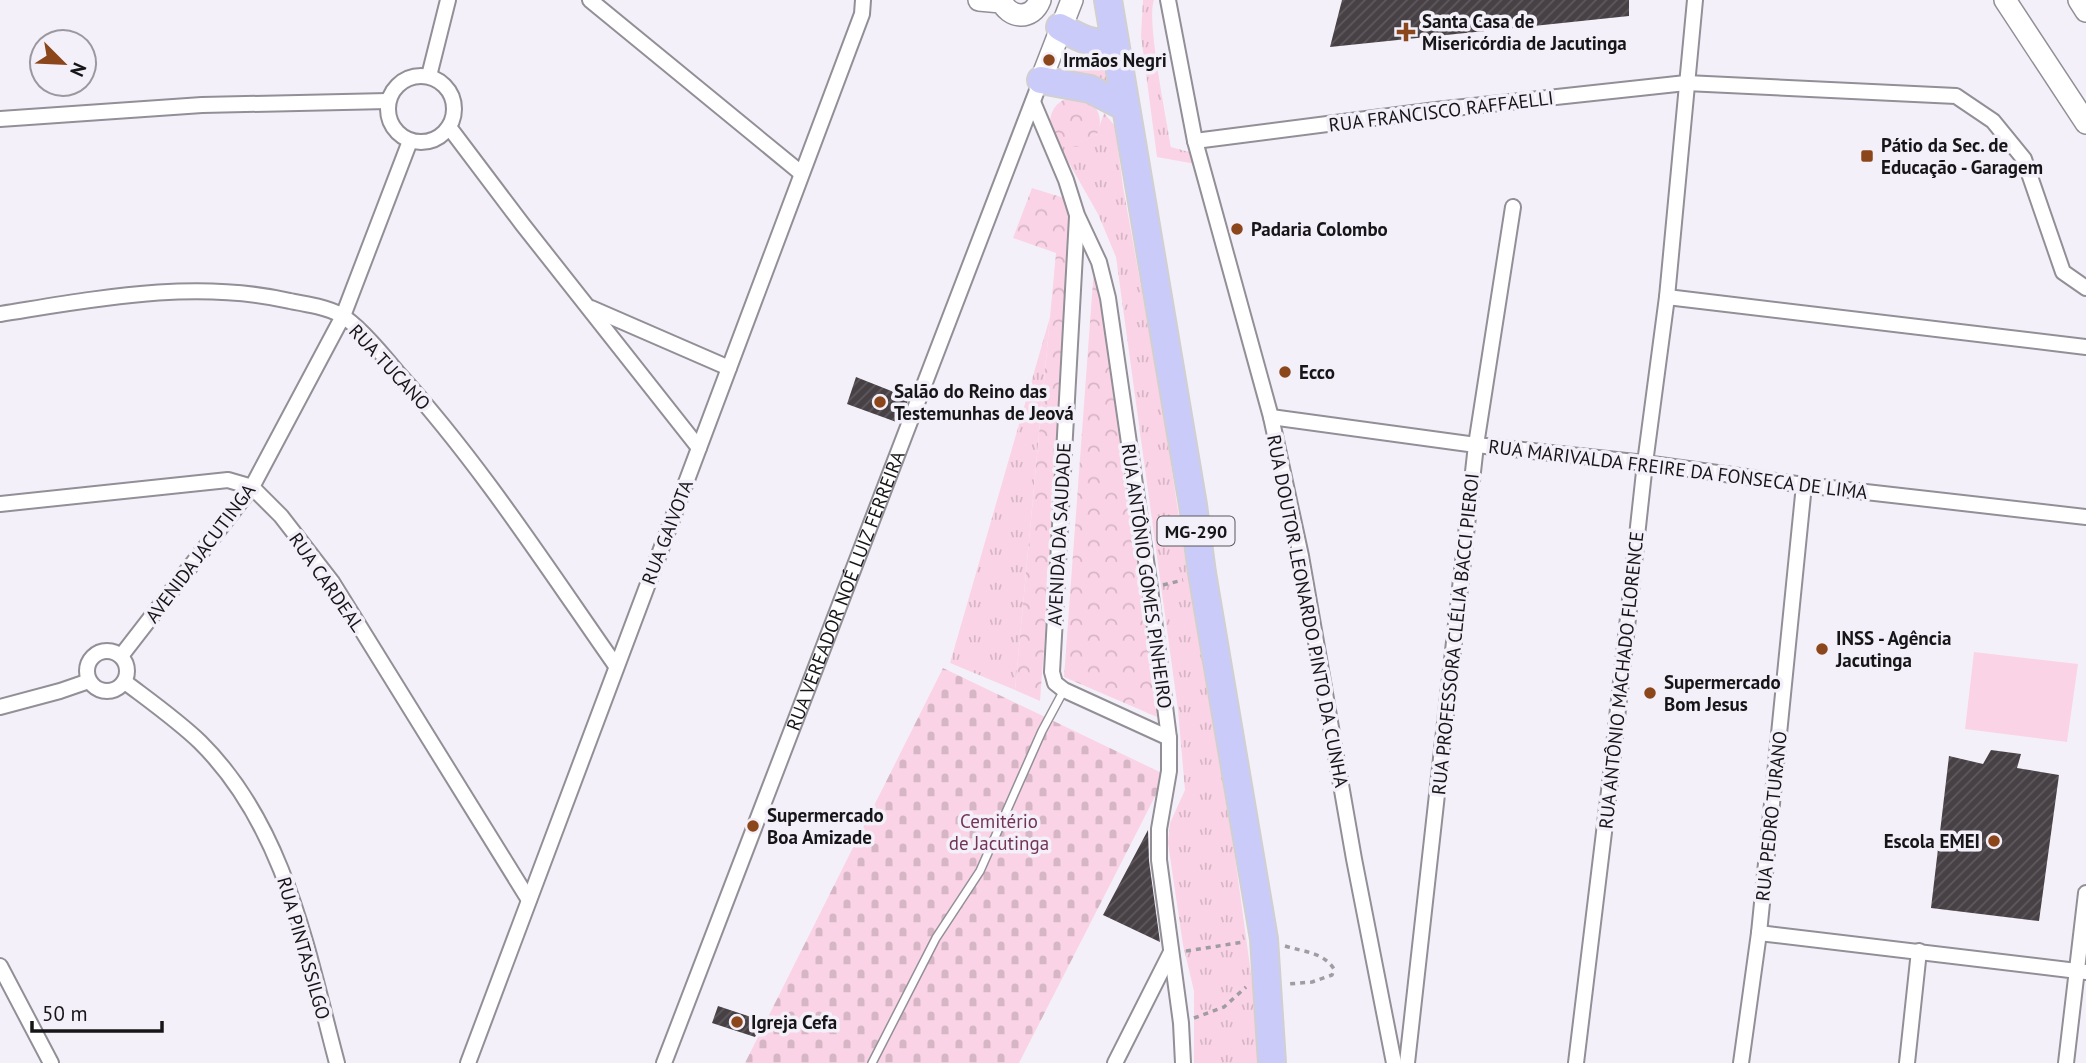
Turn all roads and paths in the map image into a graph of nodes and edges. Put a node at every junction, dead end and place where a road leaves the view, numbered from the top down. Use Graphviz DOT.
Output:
graph roads {
  1 [pos="448,0"];
  2 [pos="590,0"];
  3 [pos="863,0"];
  4 [pos="1072,0"];
  5 [pos="1168,0"];
  6 [pos="1696,0"];
  7 [pos="2005,0"];
  8 [pos="2079,0"];
  9 [pos="994,1"];
  10 [pos="1109,1"];
  11 [pos="1036,6"];
  12 [pos="2086,11"];
  13 [pos="1060,27"];
  14 [pos="1114,40"];
  15 [pos="429,76"];
  16 [pos="1686,83"];
  17 [pos="1037,91"];
  18 [pos="388,101"];
  19 [pos="1125,107"];
  20 [pos="0,119"];
  21 [pos="2086,123"];
  22 [pos="449,127"];
  23 [pos="410,141"];
  24 [pos="1195,141"];
  25 [pos="801,173"];
  26 [pos="1513,207"];
  27 [pos="1077,215"];
  28 [pos="2086,288"];
  29 [pos="1667,297"];
  30 [pos="590,308"];
  31 [pos="0,314"];
  32 [pos="343,316"];
  33 [pos="2086,346"];
  34 [pos="729,368"];
  35 [pos="1271,417"];
  36 [pos="1476,445"];
  37 [pos="699,448"];
  38 [pos="1645,463"];
  39 [pos="1804,485"];
  40 [pos="252,487"];
  41 [pos="0,504"];
  42 [pos="2086,517"];
  43 [pos="1202,573"];
  44 [pos="1150,588"];
  45 [pos="121,656"];
  46 [pos="616,666"];
  47 [pos="89,681"];
  48 [pos="125,682"];
  49 [pos="1064,690"];
  50 [pos="0,707"];
  51 [pos="1169,738"];
  52 [pos="2086,893"];
  53 [pos="528,900"];
  54 [pos="1759,933"];
  55 [pos="1264,939"];
  56 [pos="1919,951"];
  57 [pos="1170,954"];
  58 [pos="0,966"];
  59 [pos="2081,972"];
  60 [pos="1269,985"];
  61 [pos="1181,1023"];
  62 [pos="51,1063"];
  63 [pos="337,1063"];
  64 [pos="468,1063"];
  65 [pos="664,1063"];
  66 [pos="872,1063"];
  67 [pos="1115,1063"];
  68 [pos="1183,1063"];
  69 [pos="1272,1063"];
  70 [pos="1394,1063"];
  71 [pos="1407,1063"];
  72 [pos="1576,1063"];
  73 [pos="1741,1063"];
  74 [pos="1907,1063"];
  75 [pos="2066,1063"];
  1 -- 15 [label="street"];
  2 -- 25 [label="street"];
  3 -- 25 [label="street, RUA GAIVOTA"];
  4 -- 13 [label="street, RUA VEREADOR NOÉ LUIZ FERREIRA"];
  5 -- 24 [label="street, RUA DOUTOR LEONARDO PINTO DA CUNHA"];
  6 -- 16 [label="street, RUA ANTÔNIO MACHADO FLORENCE"];
  7 -- 21 [label="street"];
  8 -- 12 [label="street"];
  9 -- 11 [label="street"];
  10 -- 14 [label="highway, MG-290"];
  11 -- 13 [label="street"];
  13 -- 14 [label="highway"];
  13 -- 17 [label="street, RUA VEREADOR NOÉ LUIZ FERREIRA"];
  14 -- 19 [label="highway, MG-290"];
  15 -- 18 [label="street"];
  15 -- 22 [label="street"];
  16 -- 24 [label="street, RUA FRANCISCO RAFFAELLI"];
  16 -- 28 [label="street, RUA FRANCISCO RAFFAELLI"];
  16 -- 29 [label="street, RUA ANTÔNIO MACHADO FLORENCE"];
  17 -- 19 [label="highway"];
  17 -- 27 [label="street, RUA ANTÔNIO GOMES PINHEIRO"];
  17 -- 65 [label="street, RUA VEREADOR NOÉ LUIZ FERREIRA"];
  18 -- 20 [label="street"];
  18 -- 23 [label="street"];
  19 -- 43 [label="highway, MG-290"];
  22 -- 23 [label="street"];
  22 -- 30 [label="street"];
  23 -- 32 [label="street, AVENIDA JACUTINGA"];
  24 -- 35 [label="street, RUA DOUTOR LEONARDO PINTO DA CUNHA"];
  25 -- 34 [label="street, RUA GAIVOTA"];
  26 -- 36 [label="street, RUA PROFESSORA CLÉLIA BACCI PIEROI"];
  27 -- 44 [label="street, RUA ANTÔNIO GOMES PINHEIRO"];
  27 -- 49 [label="street, AVENIDA DA SAUDADE"];
  29 -- 33 [label="street"];
  29 -- 38 [label="street, RUA ANTÔNIO MACHADO FLORENCE"];
  30 -- 34 [label="street"];
  30 -- 37 [label="street"];
  31 -- 32 [label="street, RUA TUCANO"];
  32 -- 40 [label="street, AVENIDA JACUTINGA"];
  32 -- 46 [label="street, RUA TUCANO"];
  34 -- 37 [label="street, RUA GAIVOTA"];
  35 -- 36 [label="street, RUA MARIVALDA FREIRE DA FONSECA DE LIMA"];
  35 -- 70 [label="street, RUA DOUTOR LEONARDO PINTO DA CUNHA"];
  36 -- 38 [label="street, RUA MARIVALDA FREIRE DA FONSECA DE LIMA"];
  36 -- 71 [label="street, RUA PROFESSORA CLÉLIA BACCI PIEROI"];
  37 -- 46 [label="street, RUA GAIVOTA"];
  38 -- 39 [label="street, RUA MARIVALDA FREIRE DA FONSECA DE LIMA"];
  38 -- 72 [label="street, RUA ANTÔNIO MACHADO FLORENCE"];
  39 -- 42 [label="street, RUA MARIVALDA FREIRE DA FONSECA DE LIMA"];
  39 -- 54 [label="street, RUA PEDRO TURANO"];
  40 -- 41 [label="street"];
  40 -- 45 [label="street, AVENIDA JACUTINGA"];
  40 -- 53 [label="street, RUA CARDEAL"];
  43 -- 44 [label="path"];
  43 -- 55 [label="highway, MG-290"];
  44 -- 51 [label="street, RUA ANTÔNIO GOMES PINHEIRO"];
  45 -- 47 [label="street"];
  45 -- 48 [label="street"];
  46 -- 53 [label="street, RUA GAIVOTA"];
  47 -- 48 [label="street"];
  47 -- 50 [label="street"];
  48 -- 63 [label="street, RUA PINTASSILGO"];
  49 -- 51 [label="street"];
  49 -- 66 [label="lane"];
  51 -- 57 [label="street, RUA ANTÔNIO GOMES PINHEIRO"];
  52 -- 59 [label="street"];
  53 -- 64 [label="street, RUA GAIVOTA"];
  54 -- 56 [label="street"];
  54 -- 73 [label="street, RUA PEDRO TURANO"];
  55 -- 57 [label="path"];
  55 -- 60 [label="highway, MG-290"];
  55 -- 60 [label="path"];
  56 -- 59 [label="street"];
  56 -- 74 [label="street"];
  57 -- 61 [label="street, RUA ANTÔNIO GOMES PINHEIRO"];
  57 -- 67 [label="street"];
  58 -- 62 [label="street"];
  59 -- 75 [label="street"];
  60 -- 61 [label="path"];
  60 -- 69 [label="highway, MG-290"];
  61 -- 68 [label="street, RUA ANTÔNIO GOMES PINHEIRO"];
}
